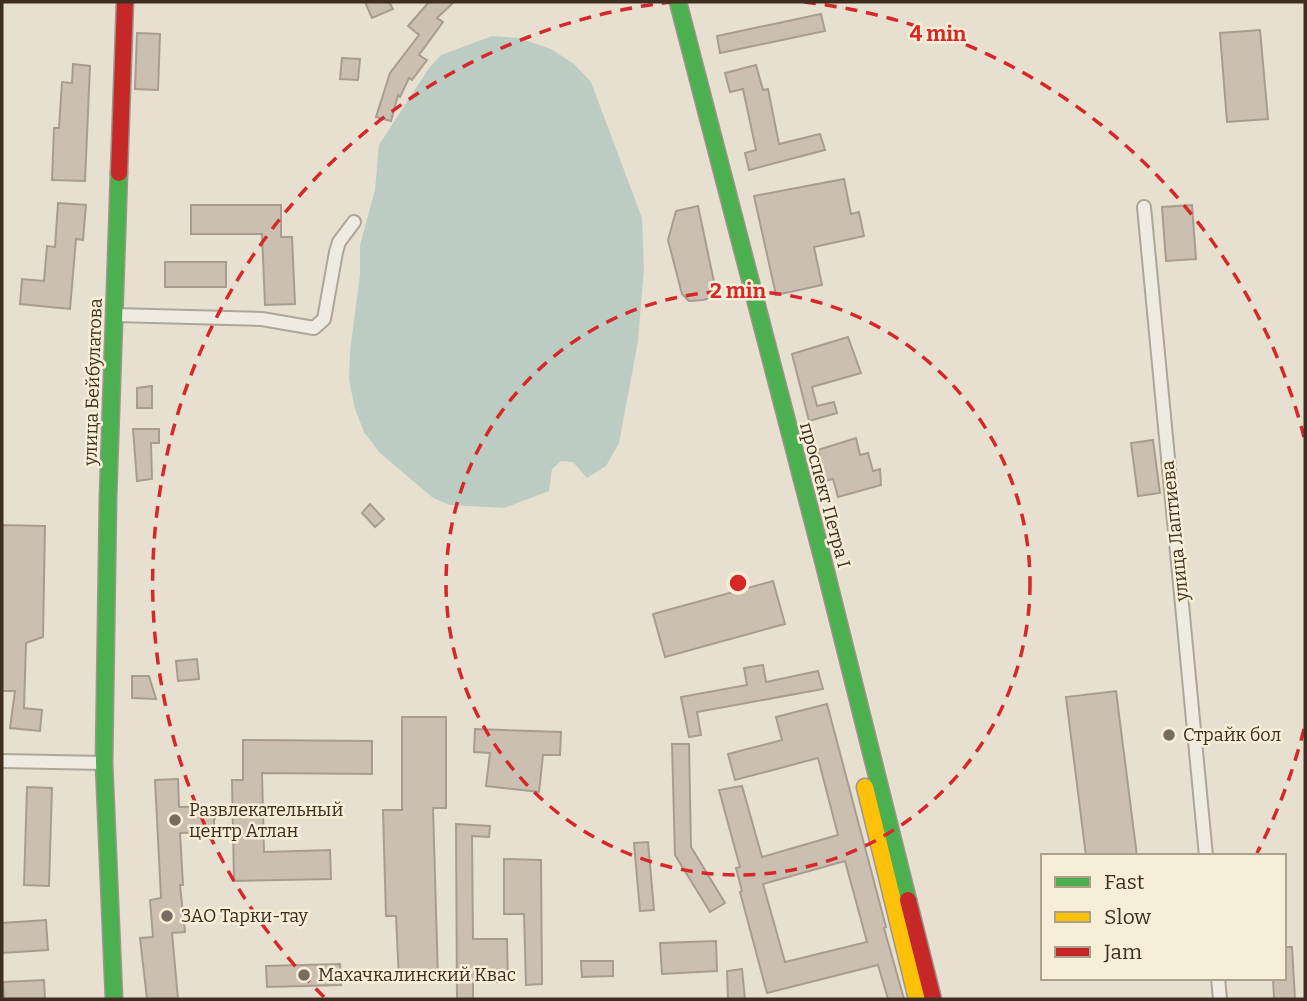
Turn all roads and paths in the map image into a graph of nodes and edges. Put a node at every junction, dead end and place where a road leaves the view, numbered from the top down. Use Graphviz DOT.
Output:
graph roads {
  1 [pos="125,2"];
  2 [pos="665,2"];
  3 [pos="678,2"];
  4 [pos="1144,207"];
  5 [pos="354,222"];
  6 [pos="115,315"];
  7 [pos="2,761"];
  8 [pos="104,763"];
  9 [pos="1206,854"];
  10 [pos="1218,980"];
  11 [pos="114,999"];
  12 [pos="917,999"];
  13 [pos="933,999"];
  14 [pos="1220,999"];
  1 -- 6 [label="main road, улица Бейбулатова"];
  2 -- 12 [label="main road, проспект Петра I"];
  3 -- 13 [label="main road, проспект Петра I"];
  4 -- 9 [label="street, улица Лаптиева"];
  5 -- 6 [label="street"];
  6 -- 8 [label="main road, улица Бейбулатова"];
  7 -- 8 [label="street"];
  8 -- 11 [label="main road, улица Бейбулатова"];
  10 -- 14 [label="street"];
}
